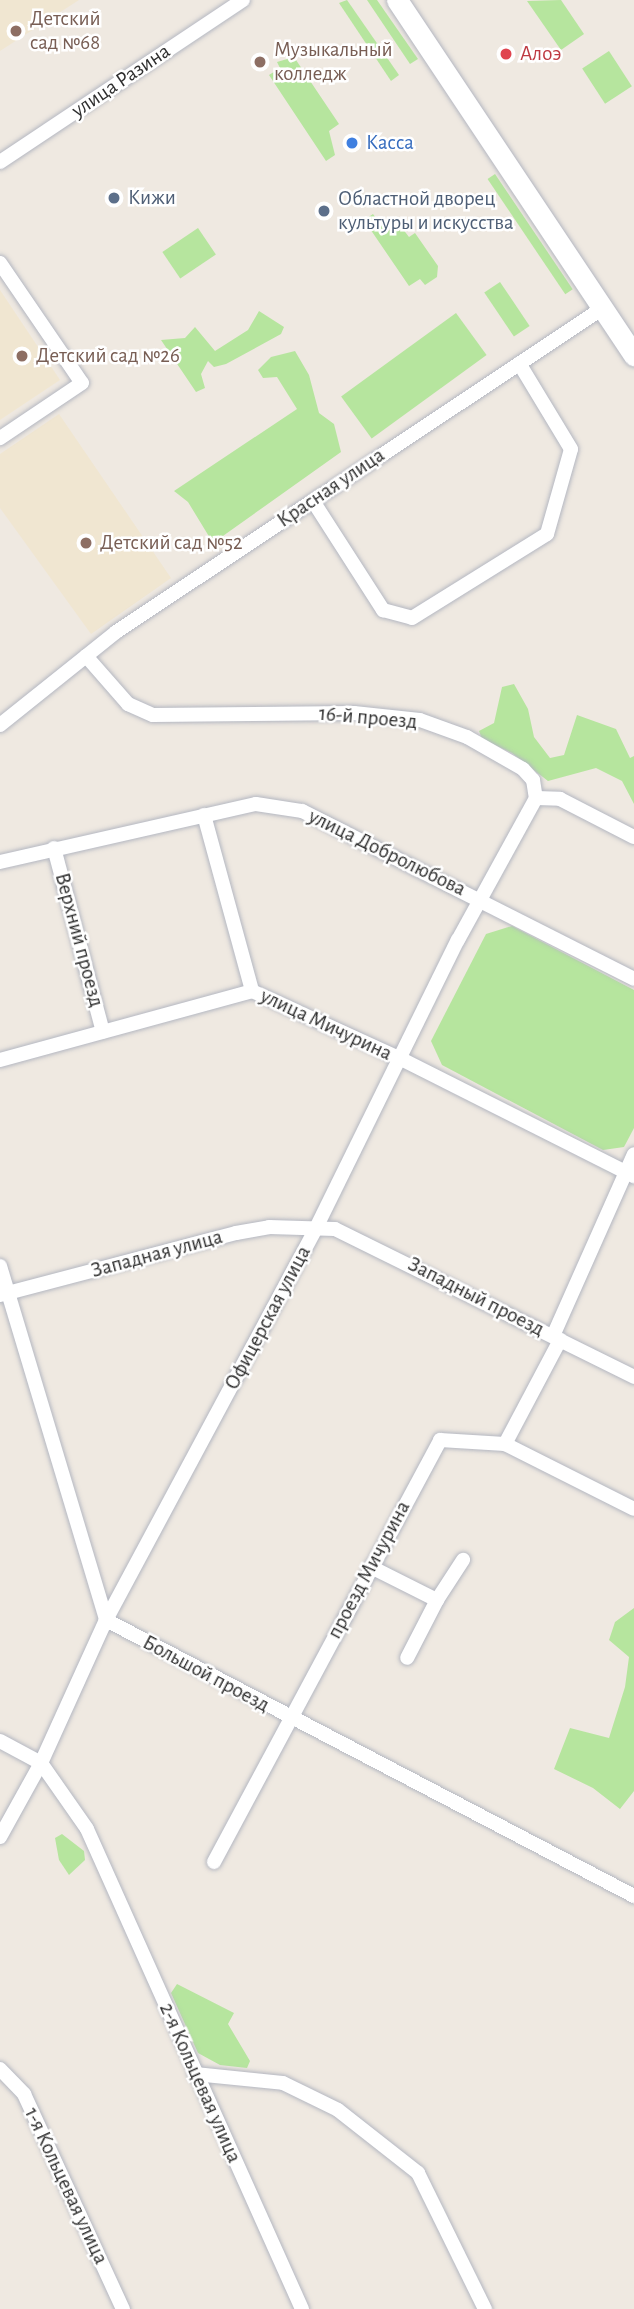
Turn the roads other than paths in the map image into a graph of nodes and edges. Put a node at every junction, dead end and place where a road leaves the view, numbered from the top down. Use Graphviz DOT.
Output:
graph roads {
  1 [pos="243,0"];
  2 [pos="397,0"];
  3 [pos="0,162"];
  4 [pos="0,263"];
  5 [pos="600,310"];
  6 [pos="634,355"];
  7 [pos="519,363"];
  8 [pos="0,438"];
  9 [pos="313,501"];
  10 [pos="86,656"];
  11 [pos="0,725"];
  12 [pos="536,798"];
  13 [pos="204,815"];
  14 [pos="634,837"];
  15 [pos="54,848"];
  16 [pos="0,862"];
  17 [pos="480,899"];
  18 [pos="634,979"];
  19 [pos="251,991"];
  20 [pos="103,1032"];
  21 [pos="401,1059"];
  22 [pos="0,1060"];
  23 [pos="634,1154"];
  24 [pos="629,1174"];
  25 [pos="316,1228"];
  26 [pos="0,1266"];
  27 [pos="4,1294"];
  28 [pos="557,1338"];
  29 [pos="634,1377"];
  30 [pos="505,1444"];
  31 [pos="634,1509"];
  32 [pos="463,1560"];
  33 [pos="371,1567"];
  34 [pos="437,1600"];
  35 [pos="106,1620"];
  36 [pos="407,1658"];
  37 [pos="288,1718"];
  38 [pos="0,1741"];
  39 [pos="41,1763"];
  40 [pos="0,1837"];
  41 [pos="214,1862"];
  42 [pos="634,1896"];
  43 [pos="0,2068"];
  44 [pos="195,2074"];
  45 [pos="123,2309"];
  46 [pos="302,2309"];
  47 [pos="485,2309"];
  1 -- 3 [label="street, улица Разина"];
  2 -- 5 [label="street"];
  4 -- 8 [label="street"];
  5 -- 6 [label="street"];
  5 -- 7 [label="street, Красная улица"];
  7 -- 9 [label="street, Красная улица"];
  7 -- 9 [label="street"];
  9 -- 10 [label="street, Красная улица"];
  10 -- 11 [label="street, Красная улица"];
  10 -- 12 [label="street, 16-й проезд"];
  12 -- 14 [label="street"];
  12 -- 17 [label="street, Офицерская улица"];
  13 -- 15 [label="street, улица Добролюбова"];
  13 -- 17 [label="street, улица Добролюбова"];
  13 -- 19 [label="street"];
  15 -- 16 [label="street, улица Добролюбова"];
  15 -- 20 [label="street, Верхний проезд"];
  17 -- 18 [label="street, улица Добролюбова"];
  17 -- 21 [label="street, Офицерская улица"];
  19 -- 20 [label="street, улица Мичурина"];
  19 -- 21 [label="street, улица Мичурина"];
  20 -- 22 [label="street, улица Мичурина"];
  21 -- 24 [label="street, улица Мичурина"];
  21 -- 25 [label="street, Офицерская улица"];
  23 -- 24 [label="street"];
  24 -- 28 [label="street"];
  25 -- 27 [label="street, Западная улица"];
  25 -- 28 [label="street, Западный проезд"];
  25 -- 35 [label="street, Офицерская улица"];
  26 -- 27 [label="street"];
  27 -- 35 [label="street"];
  28 -- 29 [label="street, Западный проезд"];
  28 -- 30 [label="street"];
  30 -- 31 [label="street"];
  30 -- 33 [label="street, проезд Мичурина"];
  32 -- 34 [label="street"];
  33 -- 34 [label="street"];
  33 -- 37 [label="street, проезд Мичурина"];
  34 -- 36 [label="street"];
  35 -- 37 [label="street, Большой проезд"];
  35 -- 39 [label="street, Офицерская улица"];
  37 -- 41 [label="street, проезд Мичурина"];
  37 -- 42 [label="street, Большой проезд"];
  38 -- 39 [label="street"];
  39 -- 40 [label="street, Офицерская улица"];
  39 -- 44 [label="street, 2-я Кольцевая улица"];
  43 -- 45 [label="street, 1-я Кольцевая улица"];
  44 -- 46 [label="street, 2-я Кольцевая улица"];
  44 -- 47 [label="street"];
}
